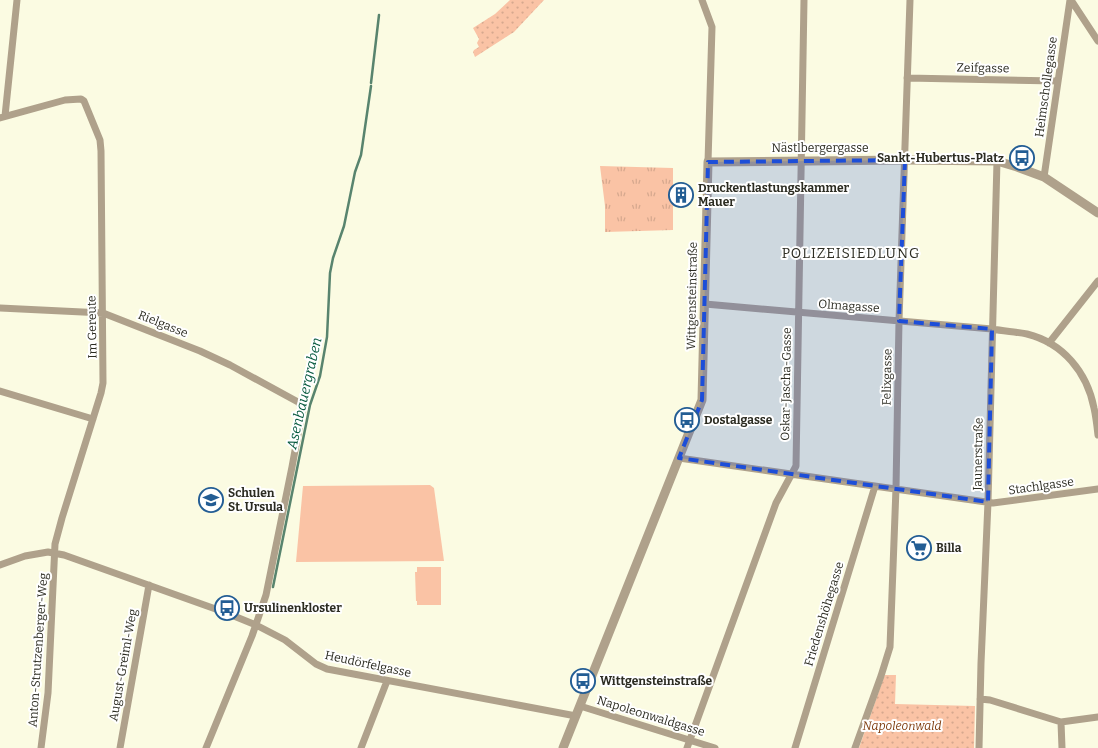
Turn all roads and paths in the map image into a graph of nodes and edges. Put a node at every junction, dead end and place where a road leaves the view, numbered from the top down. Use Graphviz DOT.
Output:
graph roads {
  1 [pos="17,0"];
  2 [pos="702,0"];
  3 [pos="804,0"];
  4 [pos="910,0"];
  5 [pos="1070,0"];
  6 [pos="1098,41"];
  7 [pos="907,78"];
  8 [pos="1058,81"];
  9 [pos="2,117"];
  10 [pos="802,160"];
  11 [pos="905,160"];
  12 [pos="997,161"];
  13 [pos="708,162"];
  14 [pos="1044,177"];
  15 [pos="1098,213"];
  16 [pos="1098,280"];
  17 [pos="704,304"];
  18 [pos="0,308"];
  19 [pos="103,313"];
  20 [pos="798,313"];
  21 [pos="899,321"];
  22 [pos="992,330"];
  23 [pos="1049,343"];
  24 [pos="0,391"];
  25 [pos="93,419"];
  26 [pos="1098,435"];
  27 [pos="679,458"];
  28 [pos="792,474"];
  29 [pos="875,486"];
  30 [pos="896,488"];
  31 [pos="1098,489"];
  32 [pos="988,502"];
  33 [pos="55,553"];
  34 [pos="0,565"];
  35 [pos="149,585"];
  36 [pos="256,625"];
  37 [pos="387,681"];
  38 [pos="980,699"];
  39 [pos="580,706"];
  40 [pos="576,716"];
  41 [pos="1098,717"];
  42 [pos="1061,722"];
  43 [pos="690,740"];
  44 [pos="42,748"];
  45 [pos="120,748"];
  46 [pos="206,748"];
  47 [pos="361,748"];
  48 [pos="562,748"];
  49 [pos="687,748"];
  50 [pos="716,748"];
  51 [pos="795,748"];
  52 [pos="855,748"];
  53 [pos="979,748"];
  54 [pos="1062,748"];
  1 -- 9 [label="street"];
  2 -- 13 [label="street, Wittgensteinstraße"];
  3 -- 10 [label="street, Oskar-Jascha-Gasse"];
  4 -- 7 [label="street, Felixgasse"];
  5 -- 6 [label="street"];
  5 -- 8 [label="street, Heimschollegasse"];
  7 -- 8 [label="street, Zeifgasse"];
  7 -- 11 [label="street, Felixgasse"];
  8 -- 14 [label="street, Heimschollegasse"];
  9 -- 19 [label="street, Im Gereute"];
  10 -- 11 [label="street, Nästlbergergasse"];
  10 -- 13 [label="street, Nästlbergergasse"];
  10 -- 20 [label="street, Oskar-Jascha-Gasse"];
  11 -- 12 [label="street, Nästlbergergasse"];
  11 -- 21 [label="street, Felixgasse"];
  12 -- 14 [label="street, Nästlbergergasse"];
  12 -- 22 [label="street, Jaunerstraße"];
  13 -- 17 [label="street, Wittgensteinstraße"];
  14 -- 15 [label="street, Nästlbergergasse"];
  16 -- 23 [label="street"];
  17 -- 20 [label="street, Olmagasse"];
  17 -- 27 [label="street, Wittgensteinstraße"];
  18 -- 19 [label="street, Rielgasse"];
  19 -- 25 [label="street, Im Gereute"];
  19 -- 36 [label="street, Rielgasse"];
  20 -- 21 [label="street, Olmagasse"];
  20 -- 28 [label="street, Oskar-Jascha-Gasse"];
  21 -- 22 [label="street, Olmagasse"];
  21 -- 30 [label="street, Felixgasse"];
  22 -- 23 [label="street, Olmagasse"];
  22 -- 32 [label="street, Jaunerstraße"];
  23 -- 26 [label="street, Olmagasse"];
  24 -- 25 [label="street"];
  25 -- 33 [label="street, Im Gereute"];
  27 -- 28 [label="street"];
  27 -- 39 [label="street, Wittgensteinstraße"];
  28 -- 29 [label="street"];
  28 -- 43 [label="street, Oskar-Jascha-Gasse"];
  29 -- 30 [label="street"];
  29 -- 51 [label="street, Friedenshöhegasse"];
  30 -- 32 [label="street"];
  30 -- 52 [label="street, Felixgasse"];
  31 -- 32 [label="street, Stachlgasse"];
  32 -- 38 [label="street, Jaunerstraße"];
  33 -- 34 [label="street, Heudörfelgasse"];
  33 -- 35 [label="street, Heudörfelgasse"];
  33 -- 44 [label="street, Anton-Strutzenberger-Weg"];
  35 -- 36 [label="street, Heudörfelgasse"];
  35 -- 45 [label="street, August-Greiml-Weg"];
  36 -- 37 [label="street, Heudörfelgasse"];
  36 -- 46 [label="street"];
  37 -- 40 [label="street, Heudörfelgasse"];
  37 -- 47 [label="street"];
  38 -- 42 [label="street"];
  38 -- 53 [label="street, Jaunerstraße"];
  39 -- 40 [label="street, Wittgensteinstraße"];
  39 -- 43 [label="street, Napoleonwaldgasse"];
  40 -- 48 [label="street, Wittgensteinstraße"];
  41 -- 42 [label="street"];
  42 -- 54 [label="street"];
  43 -- 49 [label="street, Oskar-Jascha-Gasse"];
  43 -- 50 [label="street, Napoleonwaldgasse"];
}
